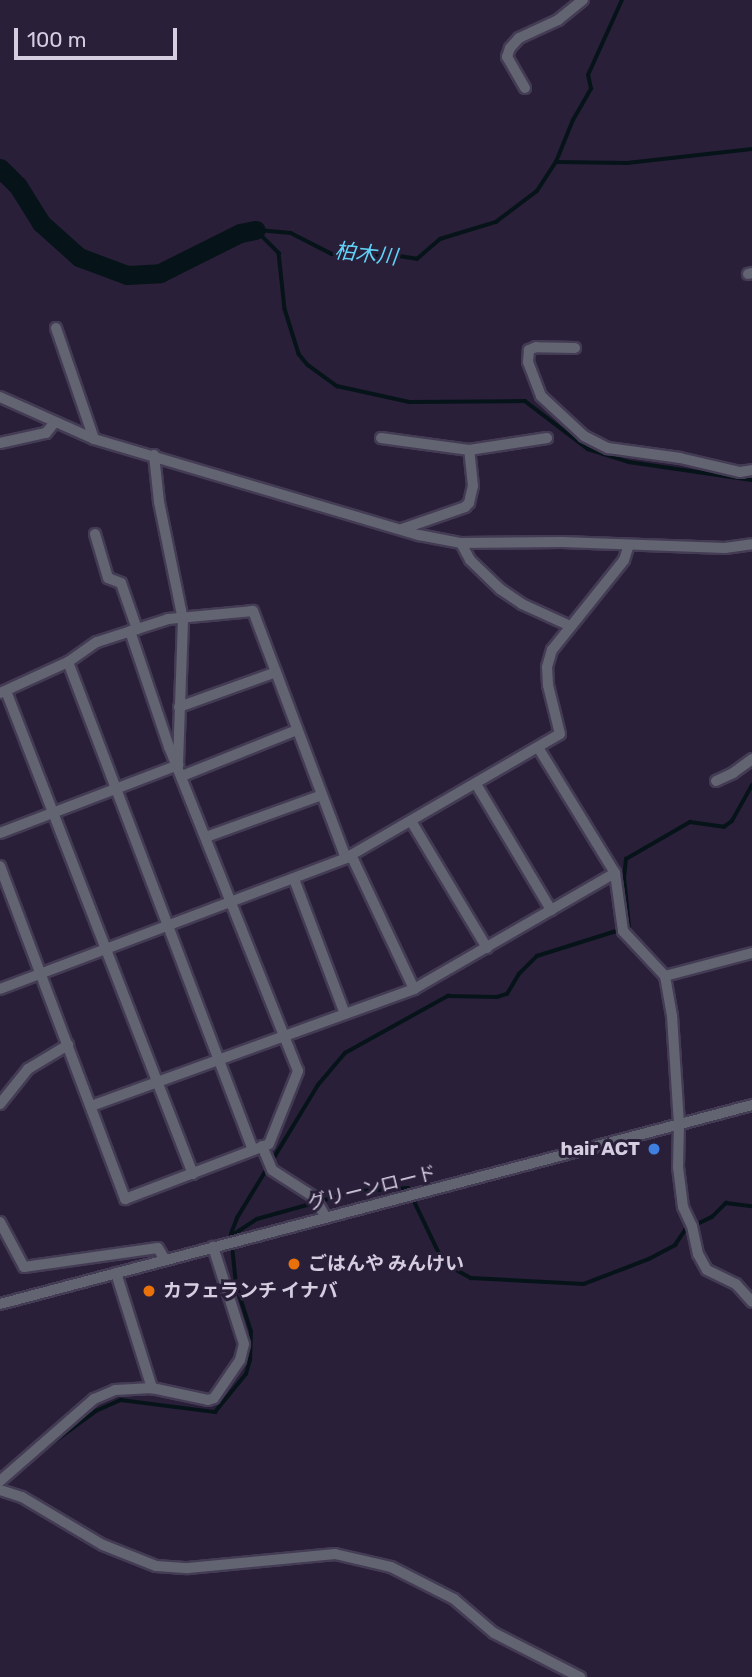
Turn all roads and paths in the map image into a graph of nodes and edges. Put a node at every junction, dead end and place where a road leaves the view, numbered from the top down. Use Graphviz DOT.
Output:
graph roads {
  1 [pos="583,0"];
  2 [pos="524,88"];
  3 [pos="57,328"];
  4 [pos="575,348"];
  5 [pos="0,397"];
  6 [pos="55,422"];
  7 [pos="382,438"];
  8 [pos="547,438"];
  9 [pos="94,439"];
  10 [pos="0,443"];
  11 [pos="469,450"];
  12 [pos="154,455"];
  13 [pos="752,470"];
  14 [pos="402,529"];
  15 [pos="95,534"];
  16 [pos="461,543"];
  17 [pos="752,544"];
  18 [pos="629,545"];
  19 [pos="183,620"];
  20 [pos="570,626"];
  21 [pos="133,630"];
  22 [pos="68,662"];
  23 [pos="276,672"];
  24 [pos="3,692"];
  25 [pos="179,707"];
  26 [pos="297,730"];
  27 [pos="539,749"];
  28 [pos="752,759"];
  29 [pos="178,765"];
  30 [pos="182,776"];
  31 [pos="716,781"];
  32 [pos="476,784"];
  33 [pos="116,789"];
  34 [pos="322,795"];
  35 [pos="53,813"];
  36 [pos="411,821"];
  37 [pos="0,833"];
  38 [pos="206,837"];
  39 [pos="348,857"];
  40 [pos="0,866"];
  41 [pos="615,873"];
  42 [pos="295,878"];
  43 [pos="232,903"];
  44 [pos="551,910"];
  45 [pos="169,927"];
  46 [pos="487,948"];
  47 [pos="106,950"];
  48 [pos="752,953"];
  49 [pos="42,974"];
  50 [pos="665,976"];
  51 [pos="0,989"];
  52 [pos="414,989"];
  53 [pos="345,1014"];
  54 [pos="285,1036"];
  55 [pos="68,1045"];
  56 [pos="219,1059"];
  57 [pos="157,1082"];
  58 [pos="0,1104"];
  59 [pos="752,1105"];
  60 [pos="91,1106"];
  61 [pos="679,1123"];
  62 [pos="258,1148"];
  63 [pos="193,1174"];
  64 [pos="326,1218"];
  65 [pos="0,1222"];
  66 [pos="213,1247"];
  67 [pos="164,1260"];
  68 [pos="116,1273"];
  69 [pos="752,1302"];
  70 [pos="0,1304"];
  71 [pos="152,1388"];
  72 [pos="0,1481"];
  73 [pos="0,1490"];
  74 [pos="580,1677"];
  1 -- 2 [label="street"];
  3 -- 9 [label="street"];
  4 -- 13 [label="street"];
  5 -- 6 [label="street"];
  6 -- 9 [label="street"];
  6 -- 10 [label="street"];
  7 -- 11 [label="street"];
  8 -- 11 [label="street"];
  9 -- 12 [label="street"];
  11 -- 14 [label="street"];
  12 -- 14 [label="street"];
  12 -- 19 [label="street"];
  14 -- 16 [label="street"];
  15 -- 21 [label="street"];
  16 -- 18 [label="street"];
  16 -- 20 [label="street"];
  17 -- 18 [label="street"];
  18 -- 20 [label="street"];
  19 -- 21 [label="street"];
  19 -- 23 [label="street"];
  19 -- 25 [label="street"];
  20 -- 27 [label="street"];
  21 -- 22 [label="street"];
  21 -- 29 [label="street"];
  22 -- 24 [label="street"];
  22 -- 33 [label="street"];
  23 -- 25 [label="street"];
  23 -- 26 [label="street"];
  24 -- 35 [label="street"];
  25 -- 29 [label="street"];
  26 -- 30 [label="street"];
  26 -- 34 [label="street"];
  27 -- 32 [label="street"];
  27 -- 41 [label="street"];
  28 -- 31 [label="street"];
  29 -- 30 [label="street"];
  29 -- 33 [label="street"];
  30 -- 38 [label="street"];
  32 -- 36 [label="street"];
  32 -- 44 [label="street"];
  33 -- 35 [label="street"];
  33 -- 45 [label="street"];
  34 -- 38 [label="street"];
  34 -- 39 [label="street"];
  35 -- 37 [label="street"];
  35 -- 47 [label="street"];
  36 -- 39 [label="street"];
  36 -- 46 [label="street"];
  38 -- 43 [label="street"];
  39 -- 42 [label="street"];
  39 -- 52 [label="street"];
  40 -- 49 [label="street"];
  41 -- 44 [label="street"];
  41 -- 50 [label="street"];
  42 -- 43 [label="street"];
  42 -- 53 [label="street"];
  43 -- 45 [label="street"];
  43 -- 54 [label="street"];
  44 -- 46 [label="street"];
  45 -- 47 [label="street"];
  45 -- 56 [label="street"];
  46 -- 52 [label="street"];
  47 -- 49 [label="street"];
  47 -- 57 [label="street"];
  48 -- 50 [label="street"];
  49 -- 51 [label="street"];
  49 -- 55 [label="street"];
  50 -- 61 [label="street"];
  52 -- 53 [label="street"];
  53 -- 54 [label="street"];
  54 -- 56 [label="street"];
  54 -- 62 [label="street"];
  55 -- 58 [label="street"];
  55 -- 60 [label="street"];
  56 -- 57 [label="street"];
  56 -- 62 [label="street"];
  57 -- 60 [label="street"];
  57 -- 63 [label="street"];
  59 -- 61 [label="street, グリーンロード"];
  60 -- 63 [label="street"];
  61 -- 64 [label="street, グリーンロード"];
  61 -- 69 [label="street"];
  62 -- 63 [label="street"];
  62 -- 64 [label="street"];
  64 -- 66 [label="street, グリーンロード"];
  65 -- 67 [label="street"];
  66 -- 67 [label="street, グリーンロード"];
  66 -- 71 [label="street"];
  67 -- 68 [label="street, グリーンロード"];
  68 -- 70 [label="street, グリーンロード"];
  68 -- 71 [label="street"];
  71 -- 72 [label="street"];
  73 -- 74 [label="street"];
}
